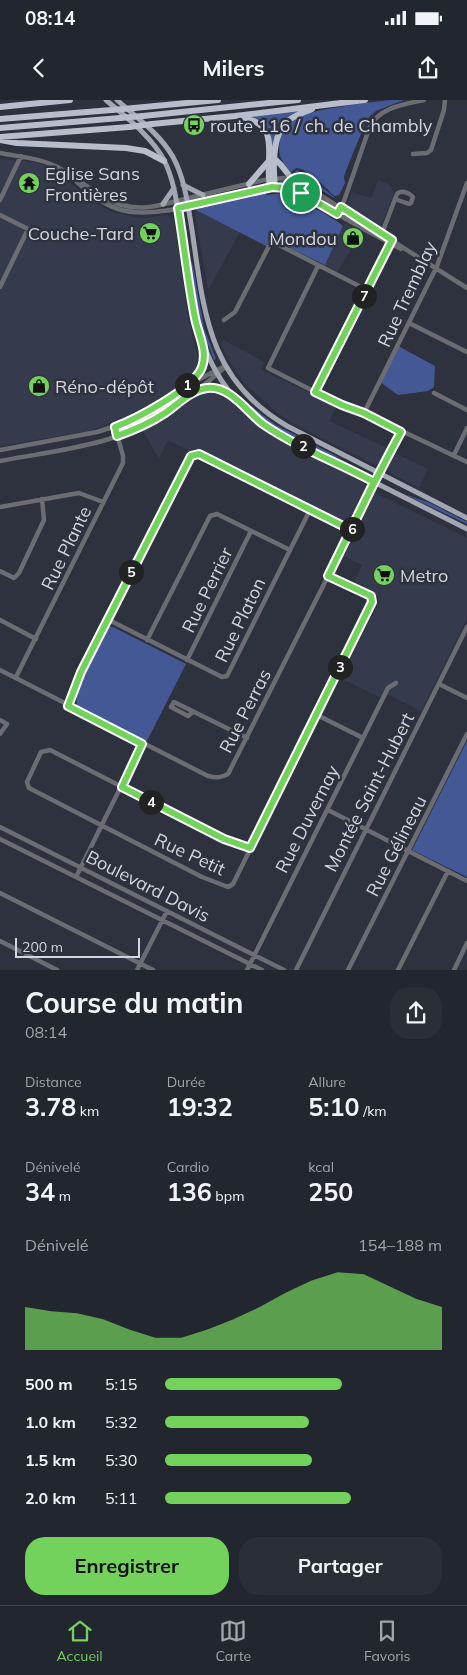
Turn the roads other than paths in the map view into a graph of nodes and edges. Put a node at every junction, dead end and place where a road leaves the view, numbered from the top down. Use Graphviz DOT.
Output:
graph roads {
  1 [pos="70,100"];
  2 [pos="106,100"];
  3 [pos="117,100"];
  4 [pos="218,100"];
  5 [pos="298,100"];
  6 [pos="365,100"];
  7 [pos="424,100"];
  8 [pos="445,100"];
  9 [pos="318,106"];
  10 [pos="0,107"];
  11 [pos="235,116"];
  12 [pos="0,119"];
  13 [pos="0,128"];
  14 [pos="0,138"];
  15 [pos="0,153"];
  16 [pos="413,154"];
  17 [pos="21,156"];
  18 [pos="272,160"];
  19 [pos="164,161"];
  20 [pos="62,170"];
  21 [pos="271,179"];
  22 [pos="292,179"];
  23 [pos="467,183"];
  24 [pos="249,184"];
  25 [pos="183,185"];
  26 [pos="272,187"];
  27 [pos="174,188"];
  28 [pos="203,195"];
  29 [pos="186,199"];
  30 [pos="0,200"];
  31 [pos="395,200"];
  32 [pos="177,201"];
  33 [pos="163,204"];
  34 [pos="188,206"];
  35 [pos="341,207"];
  36 [pos="178,208"];
  37 [pos="337,214"];
  38 [pos="0,215"];
  39 [pos="381,232"];
  40 [pos="391,242"];
  41 [pos="318,266"];
  42 [pos="436,268"];
  43 [pos="0,287"];
  44 [pos="467,288"];
  45 [pos="367,290"];
  46 [pos="224,320"];
  47 [pos="409,323"];
  48 [pos="203,346"];
  49 [pos="467,352"];
  50 [pos="225,366"];
  51 [pos="216,372"];
  52 [pos="184,388"];
  53 [pos="194,392"];
  54 [pos="315,392"];
  55 [pos="434,393"];
  56 [pos="235,398"];
  57 [pos="467,410"];
  58 [pos="364,413"];
  59 [pos="115,427"];
  60 [pos="467,428"];
  61 [pos="401,432"];
  62 [pos="117,436"];
  63 [pos="0,450"];
  64 [pos="454,456"];
  65 [pos="0,461"];
  66 [pos="467,462"];
  67 [pos="380,473"];
  68 [pos="374,482"];
  69 [pos="42,500"];
  70 [pos="103,502"];
  71 [pos="0,507"];
  72 [pos="310,510"];
  73 [pos="467,518"];
  74 [pos="467,529"];
  75 [pos="351,530"];
  76 [pos="251,531"];
  77 [pos="290,550"];
  78 [pos="0,572"];
  79 [pos="328,576"];
  80 [pos="107,619"];
  81 [pos="0,620"];
  82 [pos="467,627"];
  83 [pos="36,639"];
  84 [pos="147,640"];
  85 [pos="187,660"];
  86 [pos="0,670"];
  87 [pos="16,678"];
  88 [pos="396,683"];
  89 [pos="439,684"];
  90 [pos="467,698"];
  91 [pos="68,706"];
  92 [pos="193,712"];
  93 [pos="317,715"];
  94 [pos="0,720"];
  95 [pos="0,734"];
  96 [pos="467,734"];
  97 [pos="247,738"];
  98 [pos="363,738"];
  99 [pos="142,744"];
  100 [pos="122,787"];
  101 [pos="328,810"];
  102 [pos="102,826"];
  103 [pos="0,827"];
  104 [pos="366,829"];
  105 [pos="0,839"];
  106 [pos="250,848"];
  107 [pos="409,851"];
  108 [pos="81,868"];
  109 [pos="448,871"];
  110 [pos="76,877"];
  111 [pos="467,881"];
  112 [pos="0,893"];
  113 [pos="166,911"];
  114 [pos="162,920"];
  115 [pos="0,941"];
  116 [pos="467,943"];
  117 [pos="254,955"];
  118 [pos="140,964"];
  119 [pos="250,964"];
  120 [pos="56,970"];
  121 [pos="137,970"];
  122 [pos="154,970"];
  123 [pos="247,970"];
  124 [pos="262,970"];
  125 [pos="284,970"];
  126 [pos="296,970"];
  127 [pos="348,970"];
  128 [pos="398,970"];
  129 [pos="454,970"];
  1 -- 10 [label="highway"];
  2 -- 19 [label="main road"];
  3 -- 25 [label="main road"];
  4 -- 12 [label="highway, bridge"];
  5 -- 13 [label="highway, bridge"];
  6 -- 9 [label="highway"];
  7 -- 35 [label="street"];
  8 -- 16 [label="street"];
  9 -- 11 [label="highway"];
  9 -- 18 [label="highway"];
  11 -- 14 [label="highway, bridge"];
  11 -- 18 [label="highway"];
  14 -- 19 [label="highway"];
  15 -- 17 [label="street"];
  17 -- 20 [label="street"];
  17 -- 30 [label="street"];
  18 -- 21 [label="highway"];
  18 -- 22 [label="highway"];
  18 -- 24 [label="highway"];
  19 -- 27 [label="main road"];
  20 -- 33 [label="street"];
  20 -- 36 [label="street"];
  21 -- 22 [label="street"];
  21 -- 24 [label="street"];
  21 -- 26 [label="highway"];
  22 -- 35 [label="street"];
  23 -- 42 [label="street, Rue Tremblay"];
  24 -- 28 [label="street"];
  25 -- 28 [label="main road"];
  25 -- 29 [label="main road"];
  26 -- 34 [label="street"];
  26 -- 37 [label="street"];
  27 -- 32 [label="main road"];
  27 -- 33 [label="main road"];
  28 -- 29 [label="street"];
  29 -- 32 [label="street"];
  29 -- 34 [label="main road"];
  31 -- 39 [label="street"];
  32 -- 33 [label="street"];
  32 -- 36 [label="main road"];
  34 -- 36 [label="street"];
  34 -- 50 [label="main road"];
  35 -- 37 [label="street"];
  35 -- 39 [label="street"];
  36 -- 48 [label="main road"];
  37 -- 40 [label="street"];
  38 -- 43 [label="street"];
  39 -- 40 [label="street"];
  40 -- 42 [label="street"];
  40 -- 45 [label="street"];
  41 -- 45 [label="street"];
  41 -- 46 [label="street"];
  41 -- 54 [label="street"];
  42 -- 44 [label="street"];
  42 -- 47 [label="street, Rue Tremblay"];
  45 -- 54 [label="street"];
  47 -- 49 [label="street"];
  47 -- 58 [label="street, Rue Tremblay"];
  48 -- 51 [label="main road"];
  48 -- 52 [label="main road"];
  50 -- 51 [label="street"];
  50 -- 67 [label="main road"];
  51 -- 52 [label="street"];
  51 -- 53 [label="street"];
  51 -- 56 [label="main road"];
  52 -- 59 [label="street"];
  53 -- 56 [label="main road"];
  53 -- 62 [label="street"];
  54 -- 58 [label="street"];
  55 -- 57 [label="street"];
  56 -- 68 [label="main road"];
  58 -- 61 [label="street"];
  59 -- 62 [label="street, Rue Plante"];
  59 -- 63 [label="street"];
  60 -- 64 [label="street"];
  61 -- 64 [label="street"];
  61 -- 67 [label="street, Rue Perras"];
  62 -- 65 [label="street"];
  62 -- 70 [label="street, Rue Plante"];
  64 -- 66 [label="street"];
  67 -- 68 [label="street, Rue Perras"];
  67 -- 73 [label="main road"];
  68 -- 74 [label="main road"];
  68 -- 75 [label="street, Rue Perras"];
  69 -- 70 [label="street"];
  69 -- 71 [label="street"];
  69 -- 78 [label="street"];
  70 -- 83 [label="street, Rue Plante"];
  72 -- 75 [label="street"];
  72 -- 77 [label="street, Rue Platon"];
  72 -- 80 [label="street"];
  75 -- 79 [label="street, Rue Perras"];
  76 -- 77 [label="street"];
  76 -- 84 [label="street"];
  76 -- 85 [label="street, Rue Perrier"];
  77 -- 85 [label="street, Rue Platon"];
  79 -- 93 [label="street, Rue Petit"];
  79 -- 97 [label="street, Rue Perras"];
  80 -- 84 [label="street, Rue Platon"];
  80 -- 91 [label="street"];
  81 -- 83 [label="street"];
  82 -- 89 [label="street, Montée Saint-Hubert"];
  83 -- 87 [label="street, Rue Plante"];
  84 -- 85 [label="street, Rue Platon"];
  86 -- 87 [label="street, Rue Perras"];
  87 -- 91 [label="street, Rue Perras"];
  88 -- 98 [label="street, Rue Duvernay"];
  89 -- 90 [label="street"];
  89 -- 104 [label="street, Montée Saint-Hubert"];
  91 -- 99 [label="street, Rue Perras"];
  92 -- 97 [label="street"];
  93 -- 98 [label="street"];
  93 -- 106 [label="street, Rue Petit"];
  94 -- 95 [label="street"];
  96 -- 107 [label="street, Rue Gélineau"];
  97 -- 99 [label="street, Rue Perras"];
  98 -- 101 [label="street, Rue Duvernay"];
  99 -- 100 [label="street"];
  100 -- 102 [label="street"];
  100 -- 102 [label="street"];
  100 -- 106 [label="street"];
  101 -- 104 [label="street"];
  101 -- 117 [label="street, Rue Duvernay"];
  102 -- 106 [label="street, Rue Petit"];
  102 -- 108 [label="street"];
  103 -- 108 [label="street, Boulevard Davis"];
  104 -- 107 [label="street"];
  104 -- 126 [label="street, Montée Saint-Hubert"];
  105 -- 110 [label="street, Boulevard Davis"];
  107 -- 109 [label="street"];
  107 -- 127 [label="street, Rue Gélineau"];
  108 -- 110 [label="street"];
  108 -- 113 [label="street, Boulevard Davis"];
  109 -- 111 [label="street"];
  109 -- 128 [label="street"];
  110 -- 114 [label="street, Boulevard Davis"];
  112 -- 118 [label="street"];
  113 -- 114 [label="street"];
  113 -- 117 [label="street, Boulevard Davis"];
  114 -- 118 [label="street"];
  114 -- 119 [label="street, Boulevard Davis"];
  115 -- 120 [label="street"];
  116 -- 129 [label="street"];
  117 -- 119 [label="street, Rue Duvernay"];
  117 -- 125 [label="street, Boulevard Davis"];
  118 -- 121 [label="street"];
  118 -- 122 [label="street"];
  119 -- 123 [label="street, Rue Duvernay"];
  119 -- 124 [label="street, Boulevard Davis"];
}
